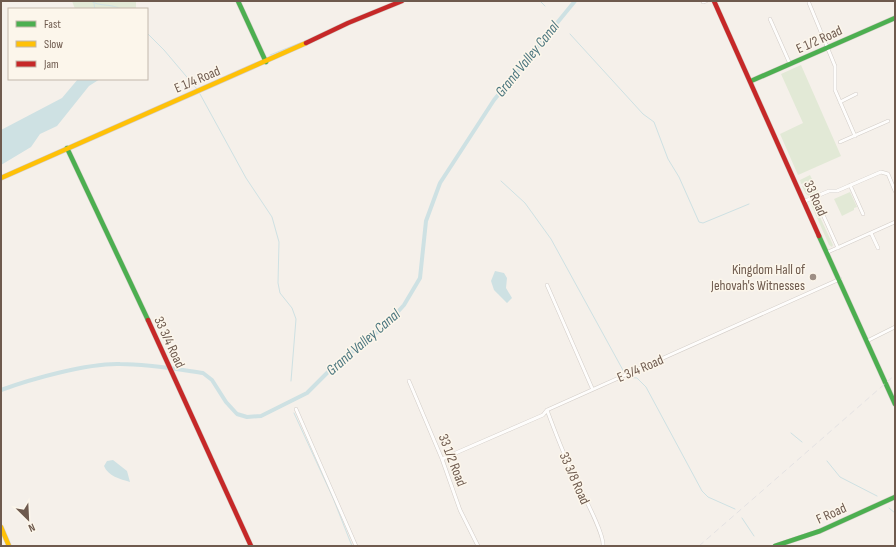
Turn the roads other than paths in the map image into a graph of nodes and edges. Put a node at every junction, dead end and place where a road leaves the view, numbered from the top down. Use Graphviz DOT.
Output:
graph roads {
  1 [pos="238,1"];
  2 [pos="402,1"];
  3 [pos="714,1"];
  4 [pos="809,3"];
  5 [pos="895,18"];
  6 [pos="770,19"];
  7 [pos="828,47"];
  8 [pos="266,62"];
  9 [pos="790,64"];
  10 [pos="751,82"];
  11 [pos="856,94"];
  12 [pos="840,102"];
  13 [pos="888,121"];
  14 [pos="855,136"];
  15 [pos="840,142"];
  16 [pos="67,148"];
  17 [pos="1,178"];
  18 [pos="850,185"];
  19 [pos="895,190"];
  20 [pos="815,197"];
  21 [pos="805,201"];
  22 [pos="863,214"];
  23 [pos="895,222"];
  24 [pos="871,233"];
  25 [pos="838,248"];
  26 [pos="878,248"];
  27 [pos="828,252"];
  28 [pos="840,279"];
  29 [pos="547,285"];
  30 [pos="895,327"];
  31 [pos="867,341"];
  32 [pos="409,381"];
  33 [pos="592,388"];
  34 [pos="894,401"];
  35 [pos="296,409"];
  36 [pos="547,410"];
  37 [pos="442,459"];
  38 [pos="895,497"];
  39 [pos="1,527"];
  40 [pos="9,546"];
  41 [pos="251,546"];
  42 [pos="356,546"];
  43 [pos="478,546"];
  44 [pos="603,546"];
  45 [pos="775,546"];
  1 -- 8 [label="street"];
  2 -- 8 [label="street, E 1/4 Road"];
  3 -- 10 [label="street, 33 Road"];
  4 -- 7 [label="street"];
  5 -- 7 [label="street, E 1/2 Road"];
  6 -- 9 [label="street"];
  7 -- 9 [label="street, E 1/2 Road"];
  7 -- 12 [label="street"];
  8 -- 16 [label="street, E 1/4 Road"];
  9 -- 10 [label="street, E 1/2 Road"];
  10 -- 21 [label="street, 33 Road"];
  11 -- 12 [label="street"];
  12 -- 14 [label="street"];
  13 -- 14 [label="street"];
  14 -- 15 [label="street"];
  16 -- 17 [label="street, E 1/4 Road"];
  16 -- 41 [label="street, 33 3/4 Road"];
  18 -- 19 [label="street"];
  18 -- 20 [label="street"];
  18 -- 22 [label="street"];
  20 -- 21 [label="street"];
  20 -- 25 [label="street"];
  21 -- 27 [label="street, 33 Road"];
  23 -- 24 [label="street"];
  24 -- 25 [label="street"];
  24 -- 26 [label="street"];
  25 -- 27 [label="street"];
  27 -- 28 [label="street, 33 Road"];
  28 -- 31 [label="street, 33 Road"];
  28 -- 33 [label="street, E 3/4 Road"];
  29 -- 33 [label="street"];
  30 -- 31 [label="street"];
  31 -- 34 [label="street, 33 Road"];
  32 -- 37 [label="street, 33 1/2 Road"];
  33 -- 36 [label="street, E 3/4 Road"];
  35 -- 42 [label="street"];
  36 -- 37 [label="street, E 3/4 Road"];
  36 -- 44 [label="street, 33 3/8 Road"];
  37 -- 43 [label="street, 33 1/2 Road"];
  38 -- 45 [label="street, F Road"];
  39 -- 40 [label="street"];
}
